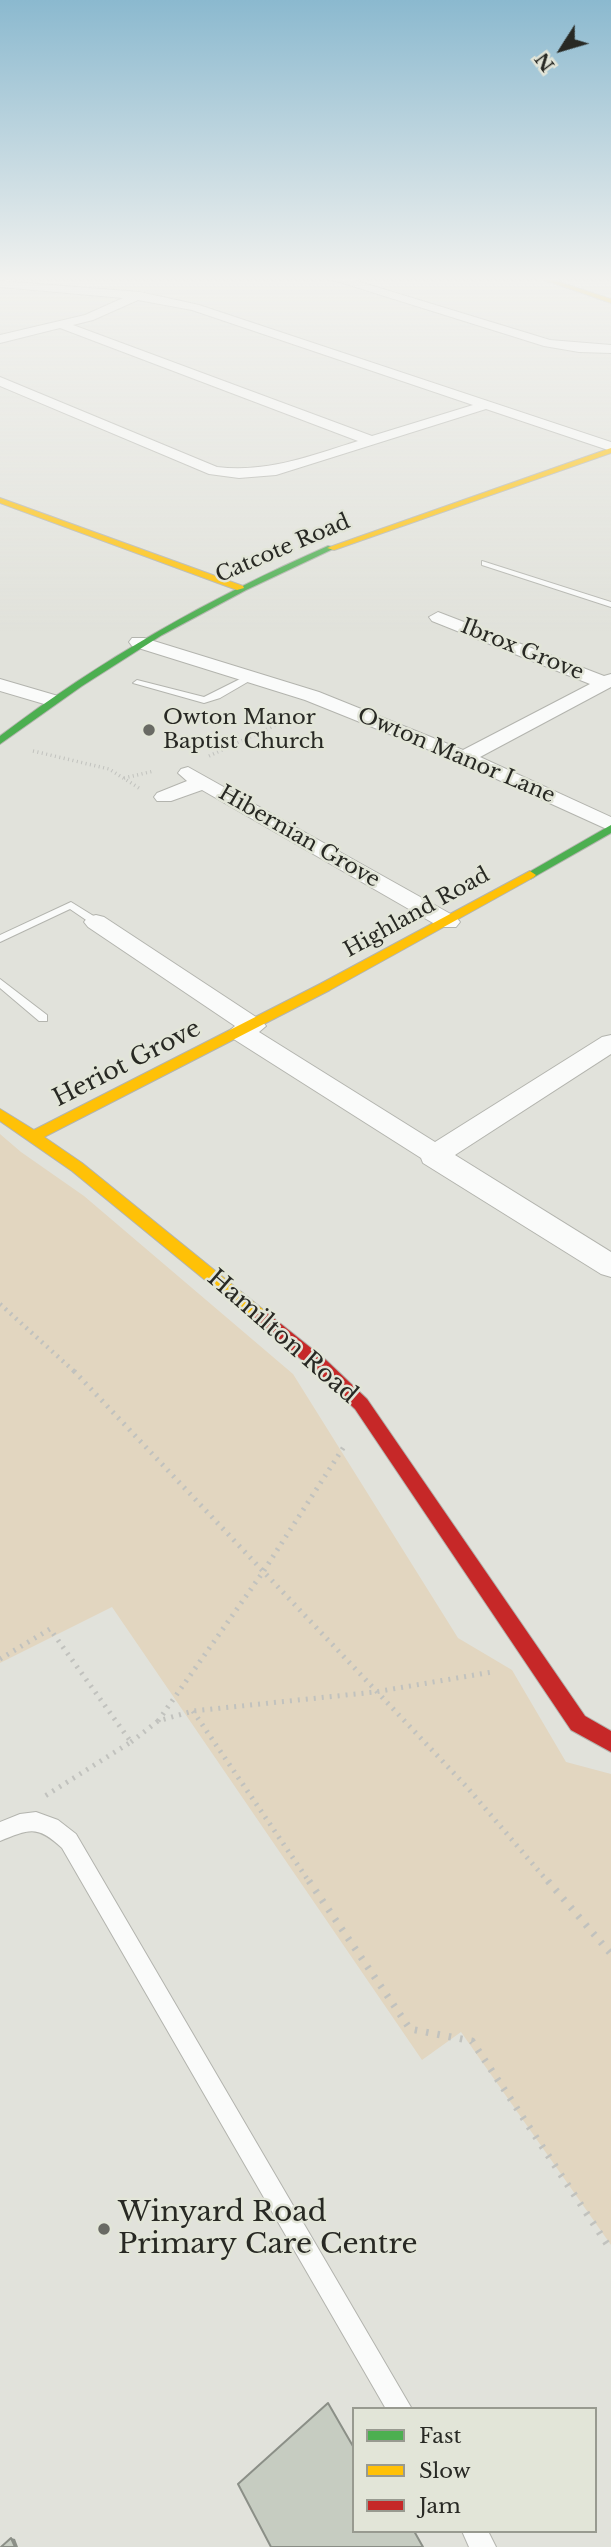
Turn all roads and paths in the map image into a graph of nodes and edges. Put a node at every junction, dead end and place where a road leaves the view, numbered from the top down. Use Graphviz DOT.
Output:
graph roads {
  1 [pos="38,397"];
  2 [pos="253,397"];
  3 [pos="462,397"];
  4 [pos="486,405"];
  5 [pos="371,441"];
  6 [pos="611,449"];
  7 [pos="0,500"];
  8 [pos="485,563"];
  9 [pos="240,588"];
  10 [pos="611,605"];
  11 [pos="438,617"];
  12 [pos="138,642"];
  13 [pos="248,678"];
  14 [pos="608,682"];
  15 [pos="137,683"];
  16 [pos="0,685"];
  17 [pos="51,699"];
  18 [pos="327,702"];
  19 [pos="0,741"];
  20 [pos="206,757"];
  21 [pos="464,757"];
  22 [pos="159,770"];
  23 [pos="124,778"];
  24 [pos="164,797"];
  25 [pos="611,826"];
  26 [pos="96,922"];
  27 [pos="448,922"];
  28 [pos="0,939"];
  29 [pos="0,982"];
  30 [pos="43,1018"];
  31 [pos="247,1029"];
  32 [pos="611,1043"];
  33 [pos="0,1114"];
  34 [pos="34,1136"];
  35 [pos="433,1156"];
  36 [pos="611,1266"];
  37 [pos="0,1304"];
  38 [pos="366,1412"];
  39 [pos="263,1572"];
  40 [pos="0,1659"];
  41 [pos="538,1665"];
  42 [pos="375,1692"];
  43 [pos="193,1711"];
  44 [pos="158,1721"];
  45 [pos="131,1742"];
  46 [pos="611,1742"];
  47 [pos="34,1821"];
  48 [pos="0,1832"];
  49 [pos="611,1954"];
  50 [pos="611,2250"];
  51 [pos="399,2407"];
  1 -- 5 [label="street"];
  2 -- 5 [label="street"];
  3 -- 4 [label="street"];
  4 -- 5 [label="street"];
  4 -- 6 [label="street"];
  6 -- 9 [label="street, Catcote Road"];
  7 -- 9 [label="street"];
  8 -- 10 [label="lane"];
  9 -- 12 [label="street, Catcote Road"];
  11 -- 14 [label="street, Ibrox Grove"];
  12 -- 13 [label="street, Owton Manor Lane"];
  12 -- 17 [label="street, Catcote Road"];
  13 -- 15 [label="lane"];
  13 -- 18 [label="street, Owton Manor Lane"];
  14 -- 21 [label="street"];
  16 -- 17 [label="street"];
  17 -- 19 [label="street, Catcote Road"];
  18 -- 20 [label="path"];
  18 -- 21 [label="street, Owton Manor Lane"];
  21 -- 25 [label="street, Owton Manor Lane"];
  22 -- 23 [label="path"];
  24 -- 27 [label="street, Hibernian Grove"];
  25 -- 27 [label="street, Highland Road"];
  26 -- 28 [label="lane"];
  26 -- 31 [label="street"];
  27 -- 31 [label="street, Highland Road"];
  29 -- 30 [label="lane"];
  31 -- 34 [label="street, Heriot Grove"];
  31 -- 35 [label="street"];
  32 -- 35 [label="street"];
  33 -- 34 [label="street, Hamilton Road"];
  34 -- 38 [label="street, Hamilton Road"];
  35 -- 36 [label="street"];
  37 -- 39 [label="path"];
  38 -- 39 [label="path"];
  38 -- 41 [label="street, Hamilton Road"];
  39 -- 42 [label="path"];
  39 -- 44 [label="path"];
  40 -- 45 [label="path"];
  41 -- 42 [label="path"];
  41 -- 46 [label="street, Hamilton Road"];
  42 -- 43 [label="path"];
  42 -- 49 [label="path"];
  43 -- 44 [label="path"];
  43 -- 50 [label="path"];
  44 -- 45 [label="path"];
  45 -- 47 [label="path"];
  47 -- 48 [label="lane"];
  47 -- 51 [label="lane"];
}
